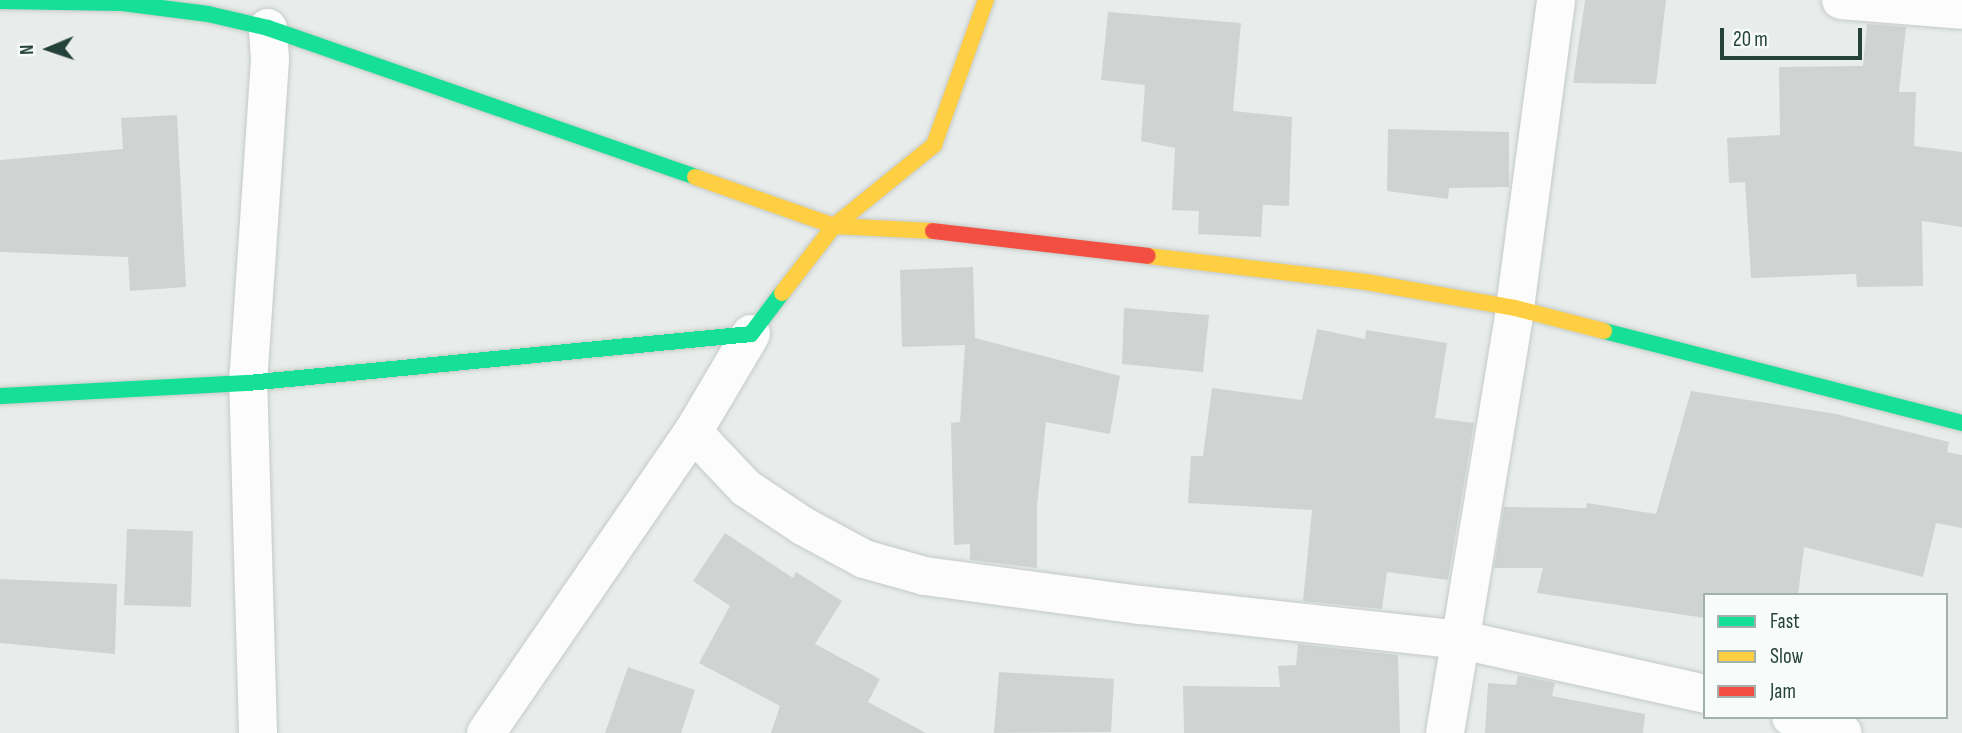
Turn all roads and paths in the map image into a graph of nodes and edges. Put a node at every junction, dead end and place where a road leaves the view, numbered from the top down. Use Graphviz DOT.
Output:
graph roads {
  1 [pos="986,0"];
  2 [pos="1556,0"];
  3 [pos="1841,0"];
  4 [pos="0,1"];
  5 [pos="122,1"];
  6 [pos="1962,10"];
  7 [pos="268,28"];
  8 [pos="834,226"];
  9 [pos="1515,308"];
  10 [pos="751,334"];
  11 [pos="248,383"];
  12 [pos="0,396"];
  13 [pos="1962,423"];
  14 [pos="693,432"];
  15 [pos="1462,640"];
  16 [pos="1703,694"];
  17 [pos="1798,719"];
  18 [pos="258,733"];
  19 [pos="486,733"];
  20 [pos="1445,733"];
  21 [pos="1843,733"];
  1 -- 8 [label="street"];
  2 -- 9 [label="street"];
  3 -- 6 [label="street"];
  4 -- 5 [label="street"];
  5 -- 7 [label="street"];
  7 -- 8 [label="street"];
  7 -- 11 [label="street"];
  8 -- 9 [label="street"];
  8 -- 10 [label="street"];
  9 -- 13 [label="street"];
  9 -- 15 [label="street"];
  10 -- 11 [label="street"];
  10 -- 14 [label="street"];
  11 -- 12 [label="street"];
  11 -- 18 [label="street"];
  14 -- 15 [label="street"];
  14 -- 19 [label="street"];
  15 -- 16 [label="street"];
  15 -- 20 [label="street"];
  17 -- 21 [label="street"];
}
